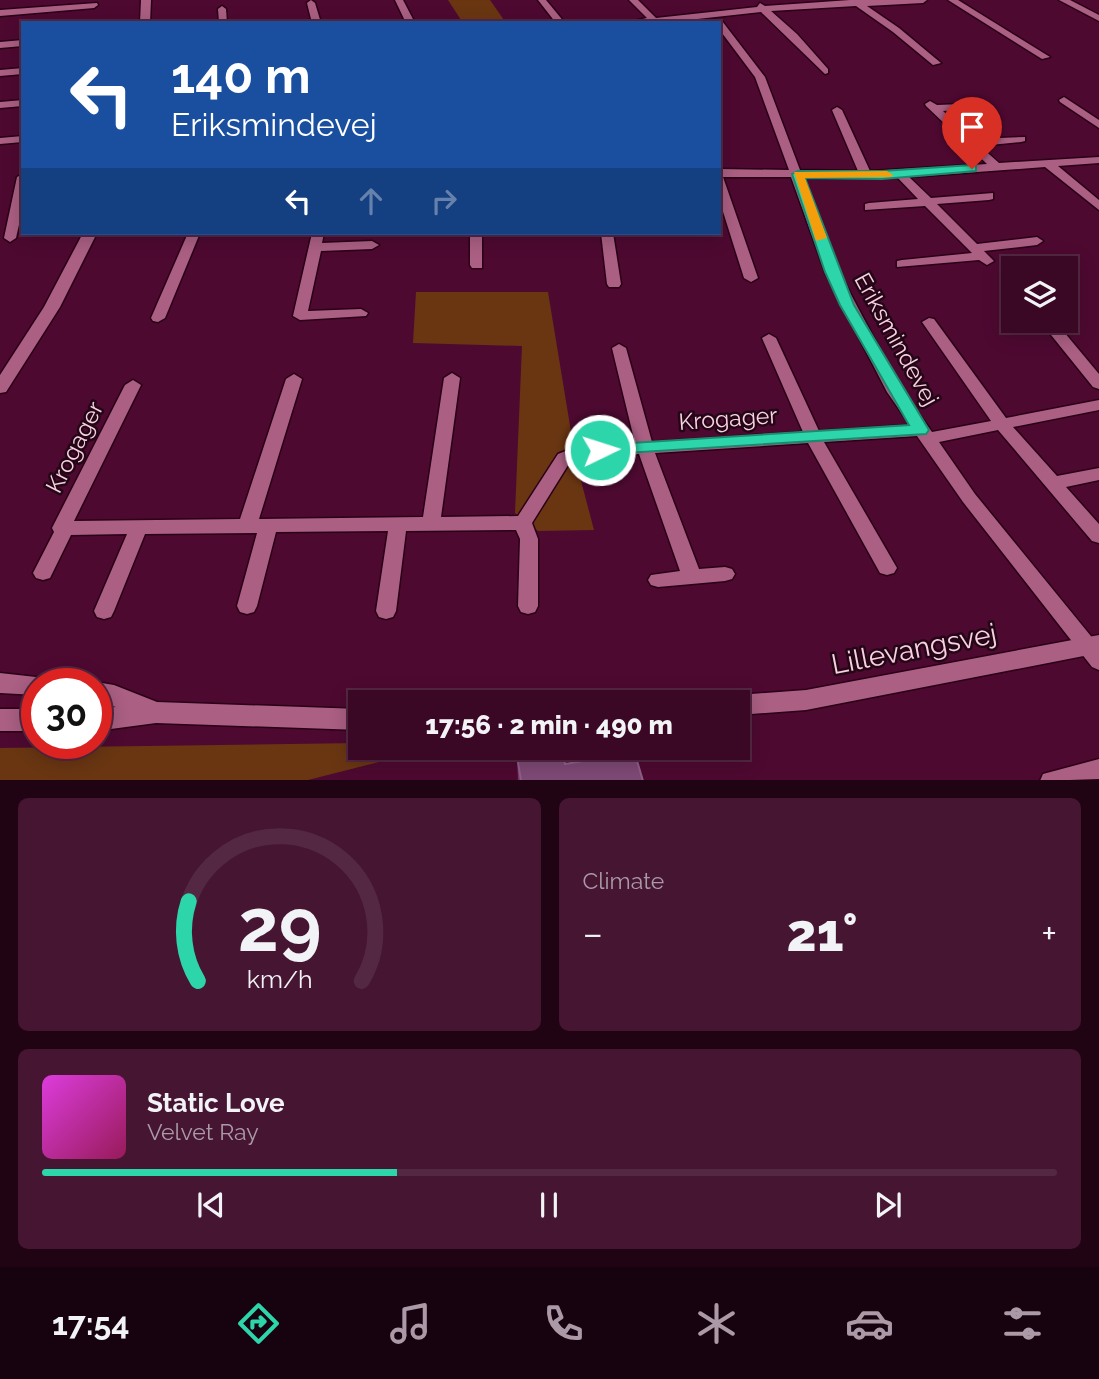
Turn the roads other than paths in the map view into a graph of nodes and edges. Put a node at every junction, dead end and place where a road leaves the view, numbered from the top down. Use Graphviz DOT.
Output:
graph roads {
  1 [pos="3,0"];
  2 [pos="146,0"];
  3 [pos="399,0"];
  4 [pos="542,0"];
  5 [pos="633,0"];
  6 [pos="753,0"];
  7 [pos="923,0"];
  8 [pos="952,0"];
  9 [pos="1063,0"];
  10 [pos="855,2"];
  11 [pos="311,3"];
  12 [pos="94,5"];
  13 [pos="222,9"];
  14 [pos="764,9"];
  15 [pos="0,11"];
  16 [pos="713,17"];
  17 [pos="1099,18"];
  18 [pos="145,21"];
  19 [pos="223,21"];
  20 [pos="316,21"];
  21 [pos="410,21"];
  22 [pos="559,21"];
  23 [pos="656,21"];
  24 [pos="721,27"];
  25 [pos="21,43"];
  26 [pos="0,45"];
  27 [pos="1045,57"];
  28 [pos="936,64"];
  29 [pos="21,71"];
  30 [pos="825,71"];
  31 [pos="0,73"];
  32 [pos="1064,100"];
  33 [pos="21,103"];
  34 [pos="0,105"];
  35 [pos="984,105"];
  36 [pos="837,110"];
  37 [pos="1099,125"];
  38 [pos="21,139"];
  39 [pos="1021,139"];
  40 [pos="0,141"];
  41 [pos="971,143"];
  42 [pos="1099,160"];
  43 [pos="1048,163"];
  44 [pos="996,167"];
  45 [pos="721,173"];
  46 [pos="798,174"];
  47 [pos="900,174"];
  48 [pos="866,175"];
  49 [pos="21,183"];
  50 [pos="721,185"];
  51 [pos="989,196"];
  52 [pos="928,202"];
  53 [pos="1099,206"];
  54 [pos="869,207"];
  55 [pos="89,235"];
  56 [pos="193,235"];
  57 [pos="476,235"];
  58 [pos="607,235"];
  59 [pos="25,236"];
  60 [pos="317,240"];
  61 [pos="3,241"];
  62 [pos="1037,241"];
  63 [pos="372,245"];
  64 [pos="980,255"];
  65 [pos="902,264"];
  66 [pos="477,265"];
  67 [pos="751,278"];
  68 [pos="614,284"];
  69 [pos="361,313"];
  70 [pos="158,318"];
  71 [pos="929,322"];
  72 [pos="1057,333"];
  73 [pos="769,338"];
  74 [pos="620,348"];
  75 [pos="452,378"];
  76 [pos="294,379"];
  77 [pos="1099,384"];
  78 [pos="133,385"];
  79 [pos="0,388"];
  80 [pos="1099,405"];
  81 [pos="1002,425"];
  82 [pos="923,435"];
  83 [pos="813,437"];
  84 [pos="645,448"];
  85 [pos="1099,474"];
  86 [pos="1053,483"];
  87 [pos="523,523"];
  88 [pos="431,525"];
  89 [pos="268,526"];
  90 [pos="398,526"];
  91 [pos="139,527"];
  92 [pos="247,527"];
  93 [pos="65,528"];
  94 [pos="1099,536"];
  95 [pos="887,568"];
  96 [pos="43,573"];
  97 [pos="725,574"];
  98 [pos="692,577"];
  99 [pos="658,580"];
  100 [pos="247,606"];
  101 [pos="528,606"];
  102 [pos="104,611"];
  103 [pos="386,611"];
  104 [pos="1095,651"];
  105 [pos="0,683"];
  106 [pos="21,684"];
  107 [pos="112,695"];
  108 [pos="750,704"];
  109 [pos="156,712"];
  110 [pos="112,718"];
  111 [pos="0,720"];
  112 [pos="21,720"];
  113 [pos="348,720"];
  114 [pos="1099,769"];
  115 [pos="1051,780"];
  1 -- 15 [label="street"];
  2 -- 18 [label="street"];
  3 -- 21 [label="street"];
  4 -- 22 [label="street"];
  5 -- 23 [label="street"];
  6 -- 14 [label="street"];
  7 -- 10 [label="street"];
  8 -- 27 [label="street"];
  9 -- 17 [label="street"];
  10 -- 14 [label="street"];
  10 -- 28 [label="street"];
  11 -- 20 [label="street"];
  12 -- 15 [label="street"];
  13 -- 19 [label="street"];
  14 -- 16 [label="street"];
  14 -- 30 [label="street"];
  16 -- 23 [label="street"];
  24 -- 46 [label="street, Eriksmindevej"];
  25 -- 26 [label="street"];
  29 -- 31 [label="street"];
  32 -- 37 [label="street"];
  33 -- 34 [label="street"];
  35 -- 41 [label="street"];
  36 -- 48 [label="street"];
  38 -- 40 [label="street"];
  39 -- 41 [label="street"];
  41 -- 44 [label="street"];
  42 -- 43 [label="street"];
  43 -- 44 [label="street"];
  43 -- 53 [label="street"];
  44 -- 47 [label="street"];
  45 -- 46 [label="street"];
  46 -- 48 [label="street"];
  46 -- 82 [label="street, Eriksmindevej"];
  47 -- 48 [label="street"];
  47 -- 52 [label="street"];
  49 -- 61 [label="street"];
  50 -- 67 [label="street"];
  51 -- 52 [label="street"];
  52 -- 54 [label="street"];
  52 -- 64 [label="street"];
  55 -- 79 [label="street"];
  56 -- 70 [label="street"];
  57 -- 66 [label="street"];
  58 -- 68 [label="street"];
  59 -- 61 [label="street"];
  60 -- 63 [label="street"];
  60 -- 69 [label="street"];
  62 -- 64 [label="street"];
  64 -- 65 [label="street"];
  71 -- 81 [label="street"];
  72 -- 77 [label="street"];
  73 -- 83 [label="street, Krogager"];
  74 -- 84 [label="street"];
  75 -- 88 [label="street"];
  76 -- 92 [label="street"];
  78 -- 93 [label="street, Krogager"];
  80 -- 81 [label="street, Krogager"];
  81 -- 82 [label="street, Krogager"];
  81 -- 86 [label="street"];
  82 -- 83 [label="street, Krogager"];
  82 -- 104 [label="street, Eriksmindevej"];
  83 -- 84 [label="street, Krogager"];
  83 -- 95 [label="street, Krogager"];
  84 -- 87 [label="street, Krogager"];
  84 -- 98 [label="street"];
  85 -- 86 [label="street"];
  86 -- 94 [label="street"];
  87 -- 88 [label="street, Krogager"];
  87 -- 101 [label="street"];
  88 -- 90 [label="street, Krogager"];
  89 -- 90 [label="street, Krogager"];
  89 -- 92 [label="street, Krogager"];
  89 -- 100 [label="street"];
  90 -- 103 [label="street"];
  91 -- 92 [label="street, Krogager"];
  91 -- 93 [label="street, Krogager"];
  91 -- 102 [label="street"];
  93 -- 96 [label="street, Krogager"];
  97 -- 98 [label="street"];
  98 -- 99 [label="street"];
  104 -- 108 [label="street, Lillevangsvej"];
  105 -- 106 [label="street"];
  107 -- 109 [label="street"];
  109 -- 110 [label="street"];
  109 -- 113 [label="street"];
  111 -- 112 [label="street"];
  114 -- 115 [label="street"];
}
